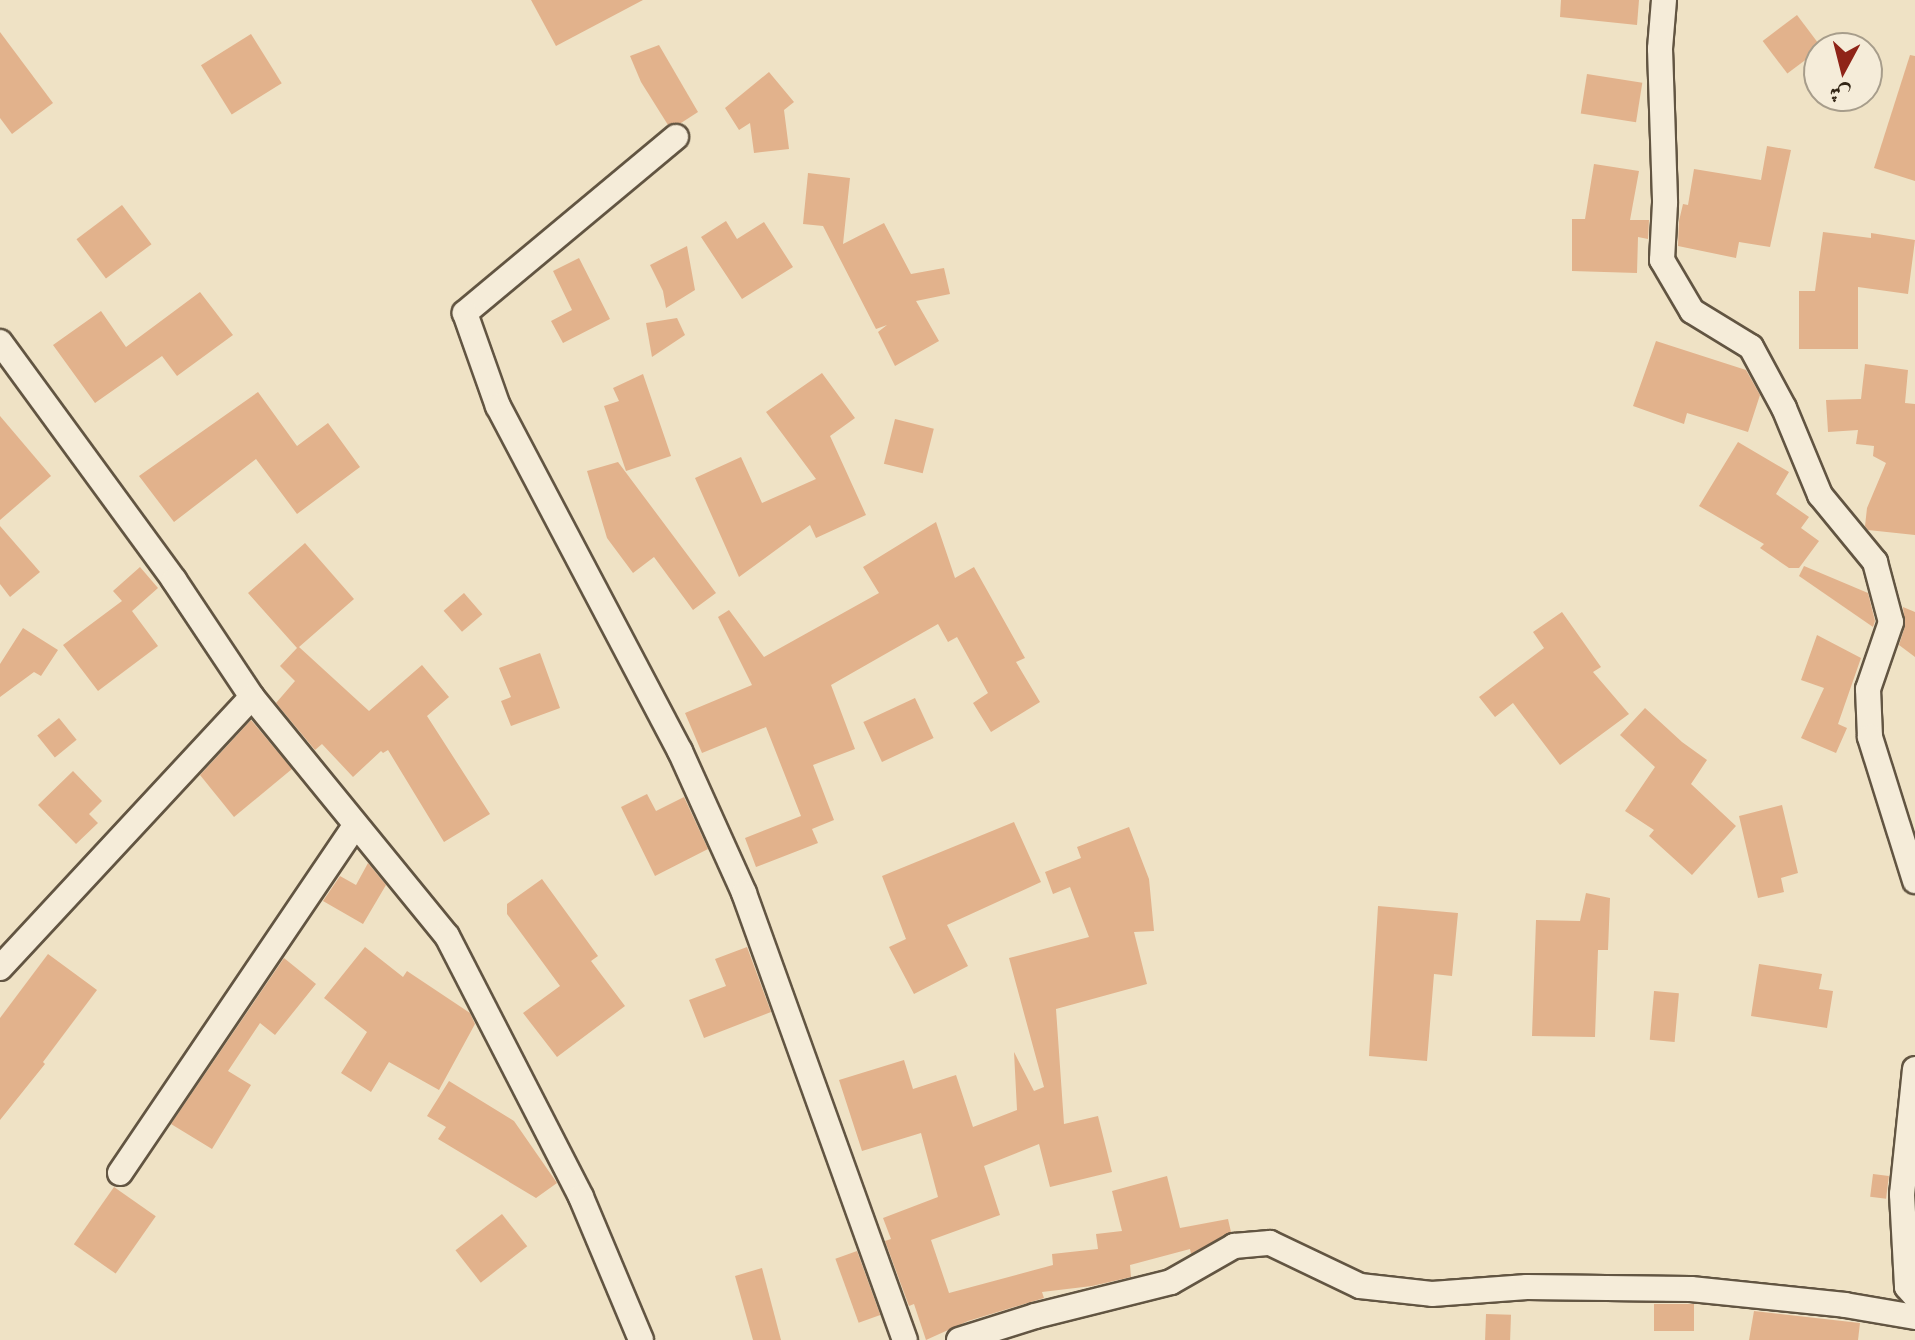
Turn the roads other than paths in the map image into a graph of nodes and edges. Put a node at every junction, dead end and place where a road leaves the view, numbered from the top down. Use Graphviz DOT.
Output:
graph roads {
  1 [pos="1664,0"];
  2 [pos="676,137"];
  3 [pos="0,342"];
  4 [pos="252,697"];
  5 [pos="355,826"];
  6 [pos="1915,881"];
  7 [pos="0,968"];
  8 [pos="1915,1069"];
  9 [pos="120,1173"];
  10 [pos="1915,1296"];
  11 [pos="1915,1317"];
  12 [pos="641,1340"];
  13 [pos="905,1340"];
  14 [pos="959,1340"];
  1 -- 6 [label="street"];
  2 -- 13 [label="street"];
  3 -- 4 [label="street"];
  4 -- 5 [label="street"];
  4 -- 7 [label="street"];
  5 -- 9 [label="street"];
  5 -- 12 [label="street"];
  8 -- 10 [label="street"];
  11 -- 14 [label="street"];
}
